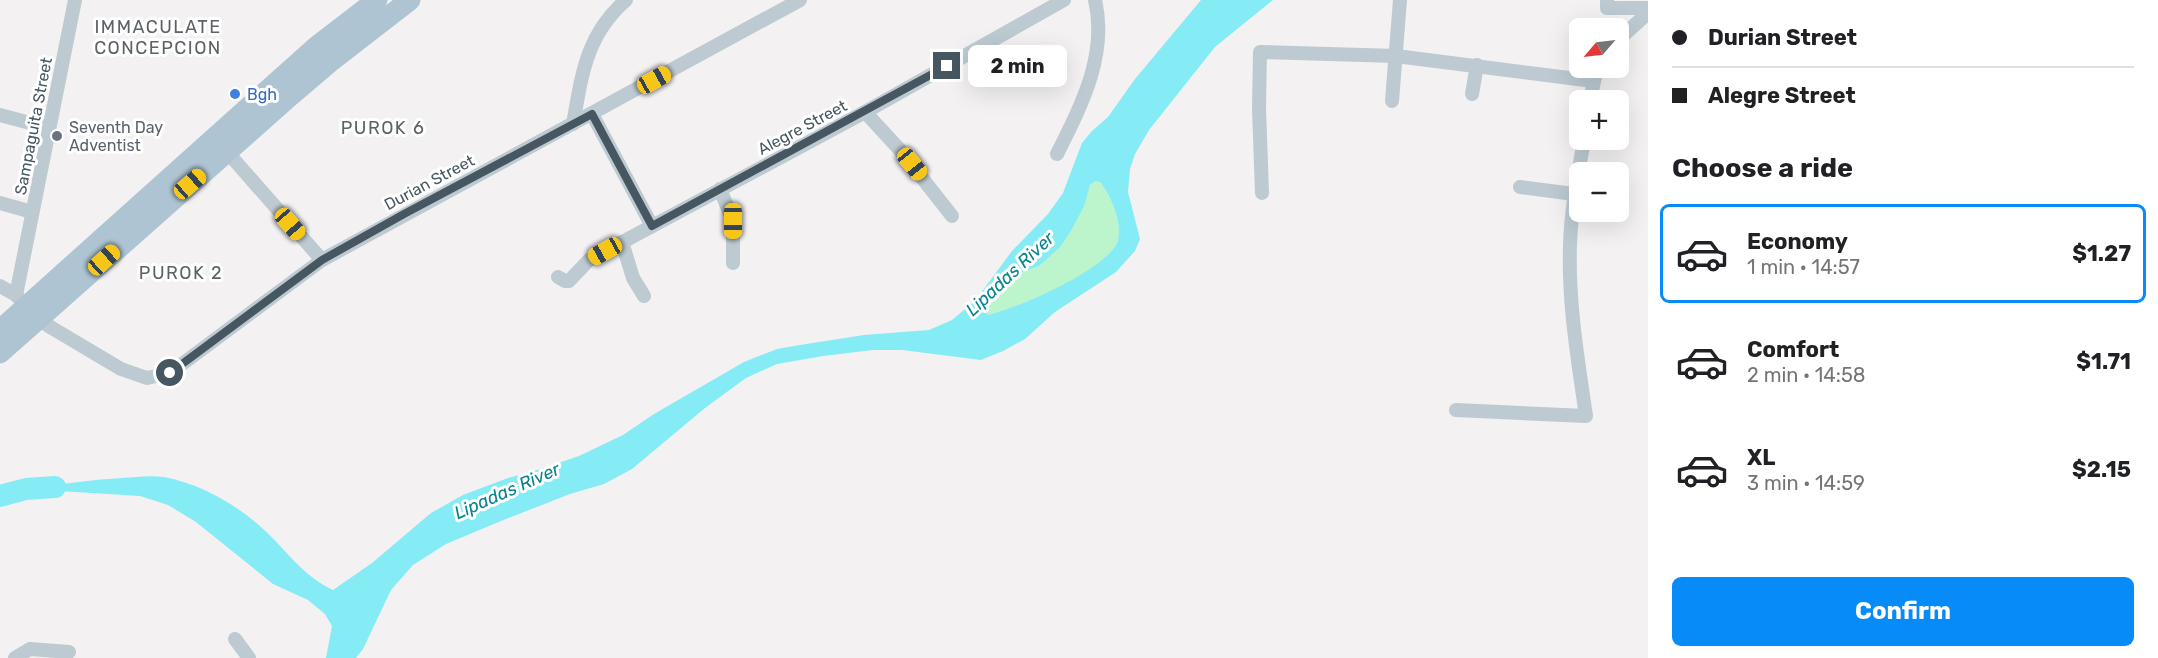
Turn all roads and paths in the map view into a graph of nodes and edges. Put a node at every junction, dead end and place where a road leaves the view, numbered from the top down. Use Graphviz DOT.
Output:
graph roads {
  1 [pos="75,0"];
  2 [pos="377,0"];
  3 [pos="410,0"];
  4 [pos="626,0"];
  5 [pos="800,0"];
  6 [pos="1065,0"];
  7 [pos="1095,0"];
  8 [pos="1400,0"];
  9 [pos="1606,0"];
  10 [pos="1648,10"];
  11 [pos="1629,29"];
  12 [pos="1396,56"];
  13 [pos="1477,65"];
  14 [pos="1594,78"];
  15 [pos="1593,81"];
  16 [pos="1592,90"];
  17 [pos="1472,94"];
  18 [pos="1392,101"];
  19 [pos="866,112"];
  20 [pos="592,114"];
  21 [pos="0,115"];
  22 [pos="573,124"];
  23 [pos="49,128"];
  24 [pos="221,145"];
  25 [pos="1057,154"];
  26 [pos="1520,187"];
  27 [pos="720,189"];
  28 [pos="1262,193"];
  29 [pos="1569,193"];
  30 [pos="0,203"];
  31 [pos="32,212"];
  32 [pos="952,216"];
  33 [pos="1572,222"];
  34 [pos="652,226"];
  35 [pos="622,242"];
  36 [pos="322,260"];
  37 [pos="733,263"];
  38 [pos="558,277"];
  39 [pos="0,286"];
  40 [pos="644,296"];
  41 [pos="27,306"];
  42 [pos="0,330"];
  43 [pos="0,352"];
  44 [pos="1456,410"];
  45 [pos="235,639"];
  46 [pos="69,652"];
  47 [pos="15,658"];
  48 [pos="249,658"];
  1 -- 23 [label="street, Sampaguita Street"];
  2 -- 24 [label="main road"];
  3 -- 24 [label="main road"];
  4 -- 22 [label="street"];
  5 -- 20 [label="street, Durian Street"];
  6 -- 19 [label="street, Alegre Street"];
  7 -- 25 [label="street"];
  8 -- 12 [label="street"];
  9 -- 10 [label="street"];
  10 -- 11 [label="street"];
  12 -- 13 [label="street"];
  12 -- 18 [label="street"];
  12 -- 28 [label="street"];
  13 -- 15 [label="street"];
  13 -- 17 [label="street"];
  14 -- 15 [label="street"];
  15 -- 16 [label="street"];
  19 -- 27 [label="street, Alegre Street"];
  19 -- 32 [label="street"];
  20 -- 22 [label="street, Durian Street"];
  20 -- 34 [label="street"];
  21 -- 23 [label="street"];
  22 -- 36 [label="street, Durian Street"];
  23 -- 31 [label="street, Sampaguita Street"];
  24 -- 36 [label="street"];
  24 -- 41 [label="main road"];
  26 -- 29 [label="street"];
  27 -- 34 [label="street, Alegre Street"];
  27 -- 37 [label="street"];
  30 -- 31 [label="street"];
  31 -- 41 [label="street, Sampaguita Street"];
  33 -- 44 [label="street"];
  34 -- 35 [label="street, Alegre Street"];
  35 -- 38 [label="street, Alegre Street"];
  35 -- 40 [label="street"];
  36 -- 41 [label="street, Durian Street"];
  39 -- 41 [label="street, Durian Street"];
  41 -- 42 [label="main road"];
  41 -- 43 [label="main road"];
  45 -- 48 [label="street"];
  46 -- 47 [label="street"];
}
